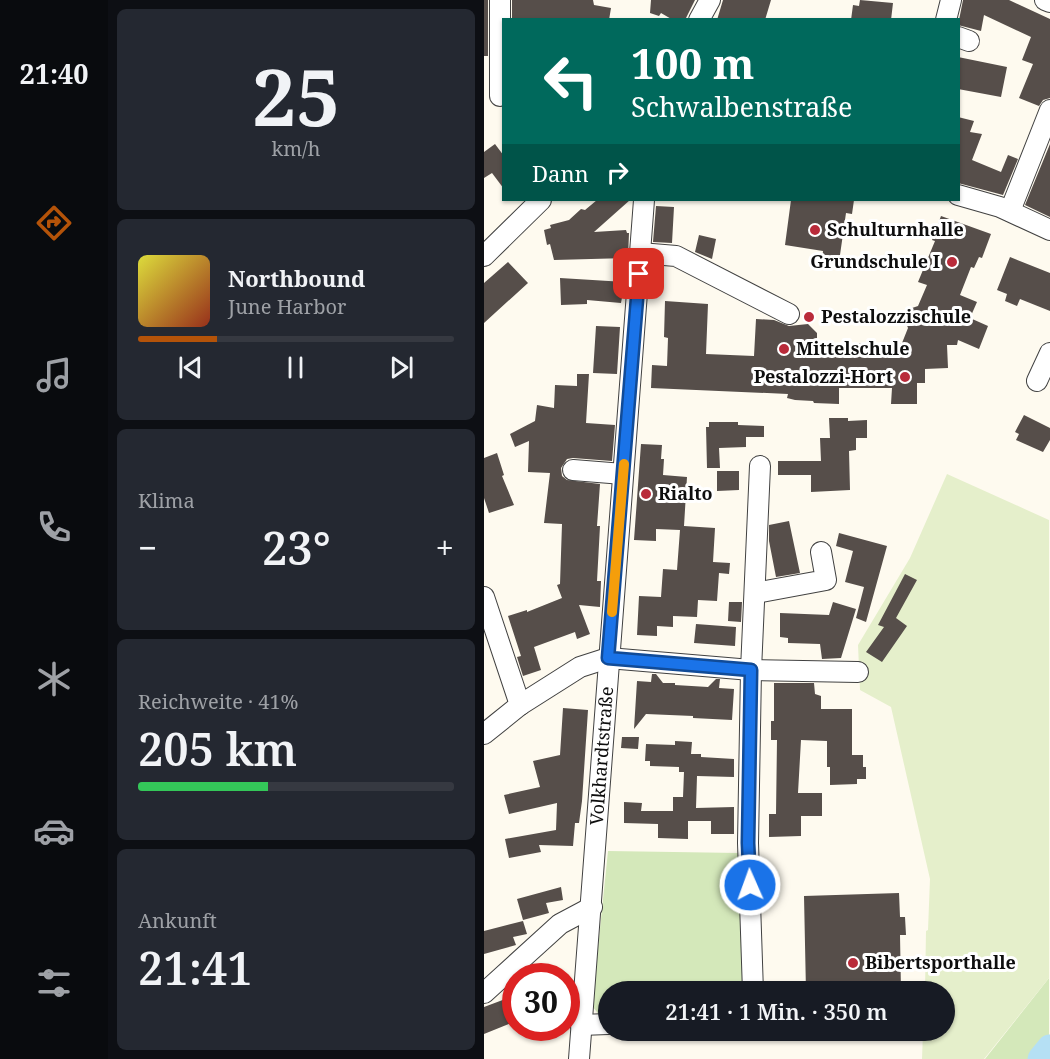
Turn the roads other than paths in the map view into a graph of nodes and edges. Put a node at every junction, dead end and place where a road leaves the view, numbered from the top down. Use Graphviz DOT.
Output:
graph roads {
  1 [pos="500,0"];
  2 [pos="710,0"];
  3 [pos="951,0"];
  4 [pos="1045,0"];
  5 [pos="1050,2"];
  6 [pos="700,18"];
  7 [pos="946,18"];
  8 [pos="496,96"];
  9 [pos="1050,110"];
  10 [pos="960,196"];
  11 [pos="644,201"];
  12 [pos="538,202"];
  13 [pos="1010,211"];
  14 [pos="1050,230"];
  15 [pos="640,253"];
  16 [pos="484,256"];
  17 [pos="788,314"];
  18 [pos="1050,353"];
  19 [pos="1037,381"];
  20 [pos="760,466"];
  21 [pos="573,470"];
  22 [pos="623,474"];
  23 [pos="821,552"];
  24 [pos="755,593"];
  25 [pos="484,597"];
  26 [pos="608,658"];
  27 [pos="751,670"];
  28 [pos="858,672"];
  29 [pos="520,705"];
  30 [pos="484,735"];
  31 [pos="592,907"];
  32 [pos="753,981"];
  33 [pos="484,993"];
  34 [pos="598,1024"];
  35 [pos="581,1025"];
  36 [pos="579,1059"];
  1 -- 8 [label="street"];
  2 -- 6 [label="street"];
  3 -- 7 [label="street"];
  4 -- 5 [label="street"];
  9 -- 13 [label="street"];
  10 -- 13 [label="street"];
  11 -- 15 [label="street, Volkhardtstraße"];
  12 -- 16 [label="street"];
  13 -- 14 [label="street"];
  15 -- 17 [label="street"];
  15 -- 22 [label="street, Volkhardtstraße"];
  18 -- 19 [label="street"];
  20 -- 24 [label="street"];
  21 -- 22 [label="street"];
  22 -- 26 [label="street, Volkhardtstraße"];
  23 -- 24 [label="street"];
  24 -- 27 [label="street"];
  25 -- 29 [label="street"];
  26 -- 27 [label="street"];
  26 -- 29 [label="street"];
  26 -- 31 [label="street, Volkhardtstraße"];
  27 -- 28 [label="street"];
  27 -- 32 [label="street"];
  29 -- 30 [label="street"];
  31 -- 33 [label="street"];
  31 -- 35 [label="street, Volkhardtstraße"];
  34 -- 35 [label="street"];
  35 -- 36 [label="street, Volkhardtstraße"];
}
